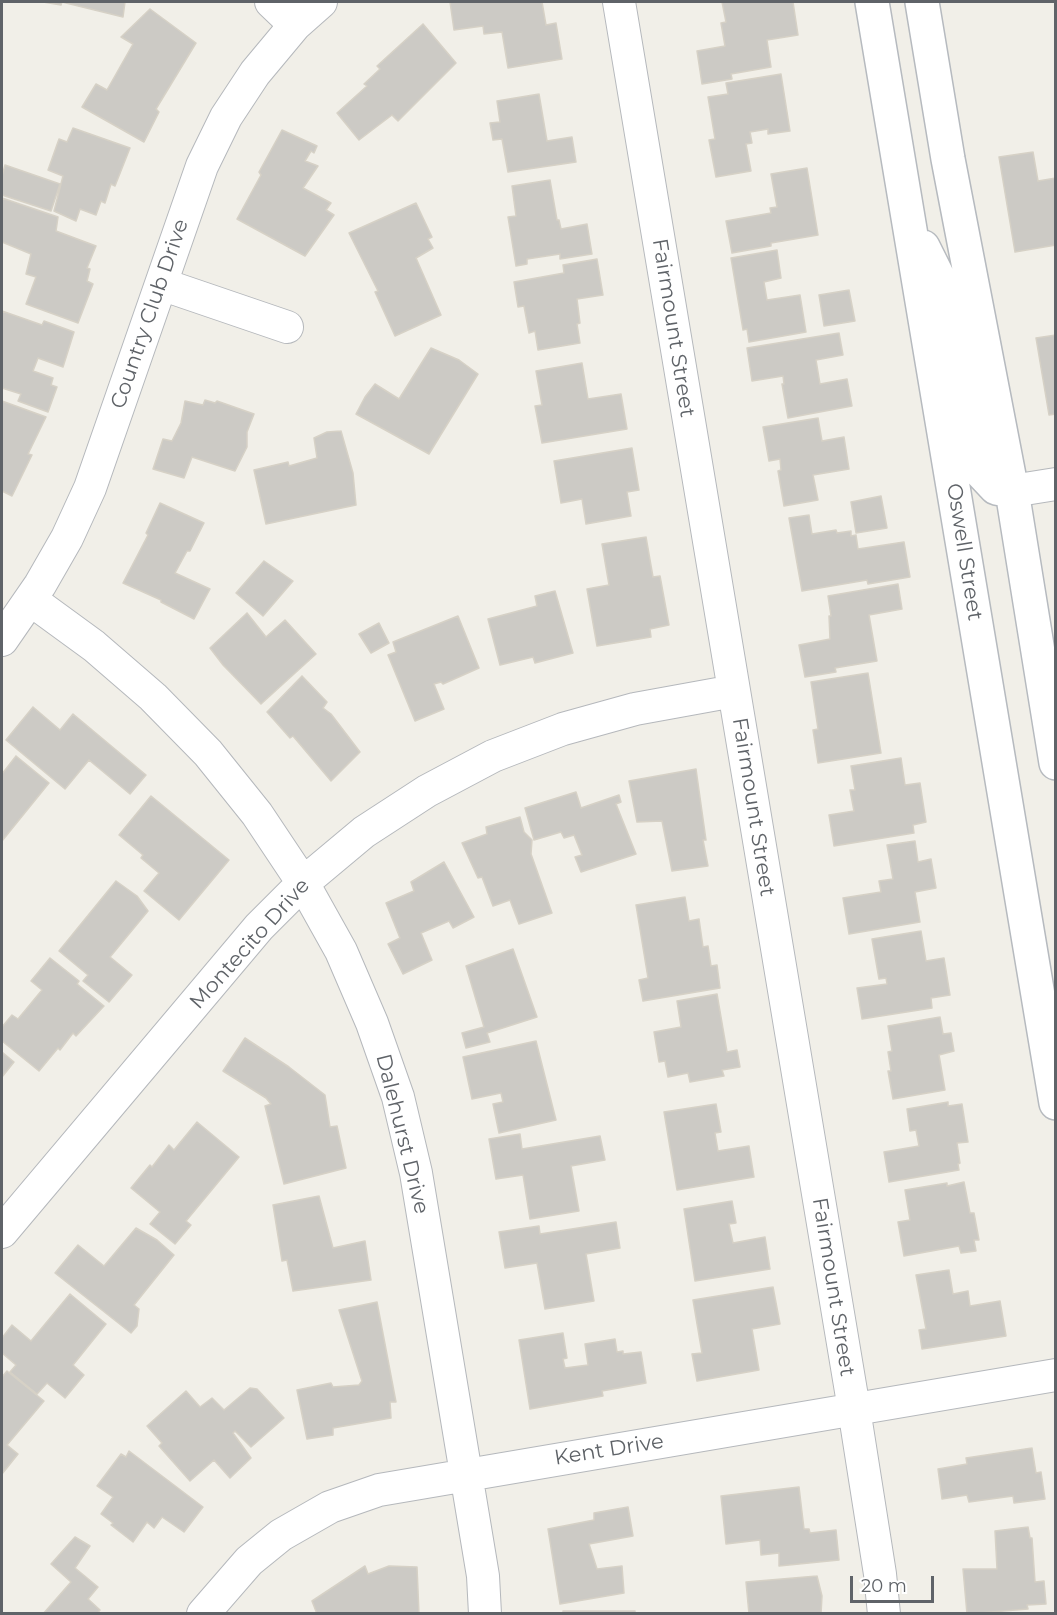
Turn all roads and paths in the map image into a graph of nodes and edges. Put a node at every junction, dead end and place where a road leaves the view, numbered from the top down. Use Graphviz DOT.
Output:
graph roads {
  1 [pos="271,2"];
  2 [pos="321,2"];
  3 [pos="619,2"];
  4 [pos="872,2"];
  5 [pos="906,2"];
  6 [pos="922,2"];
  7 [pos="295,26"];
  8 [pos="948,159"];
  9 [pos="908,219"];
  10 [pos="161,284"];
  11 [pos="287,327"];
  12 [pos="1056,484"];
  13 [pos="1011,491"];
  14 [pos="31,600"];
  15 [pos="2,640"];
  16 [pos="734,691"];
  17 [pos="1056,763"];
  18 [pos="303,883"];
  19 [pos="1056,1103"];
  20 [pos="2,1232"];
  21 [pos="1056,1375"];
  22 [pos="854,1409"];
  23 [pos="466,1474"];
  24 [pos="203,1614"];
  25 [pos="485,1614"];
  26 [pos="884,1614"];
  1 -- 7 [label="street"];
  2 -- 7 [label="street, Country Club Drive"];
  3 -- 16 [label="street, Fairmount Street"];
  4 -- 9 [label="main road, Oswell Street"];
  5 -- 8 [label="main road"];
  6 -- 8 [label="main road"];
  7 -- 10 [label="street, Country Club Drive"];
  8 -- 13 [label="main road"];
  9 -- 13 [label="main road"];
  9 -- 19 [label="main road, Oswell Street"];
  10 -- 11 [label="street"];
  10 -- 14 [label="street, Country Club Drive"];
  12 -- 13 [label="street"];
  13 -- 17 [label="main road"];
  14 -- 15 [label="street, Country Club Drive"];
  14 -- 18 [label="street, Dalehurst Drive"];
  16 -- 18 [label="street, Montecito Drive"];
  16 -- 22 [label="street, Fairmount Street"];
  18 -- 20 [label="street, Montecito Drive"];
  18 -- 23 [label="street, Dalehurst Drive"];
  21 -- 22 [label="street, Kent Drive"];
  22 -- 23 [label="street, Kent Drive"];
  22 -- 26 [label="street, Fairmount Street"];
  23 -- 24 [label="street, Kent Drive"];
  23 -- 25 [label="street, Dalehurst Drive"];
}
